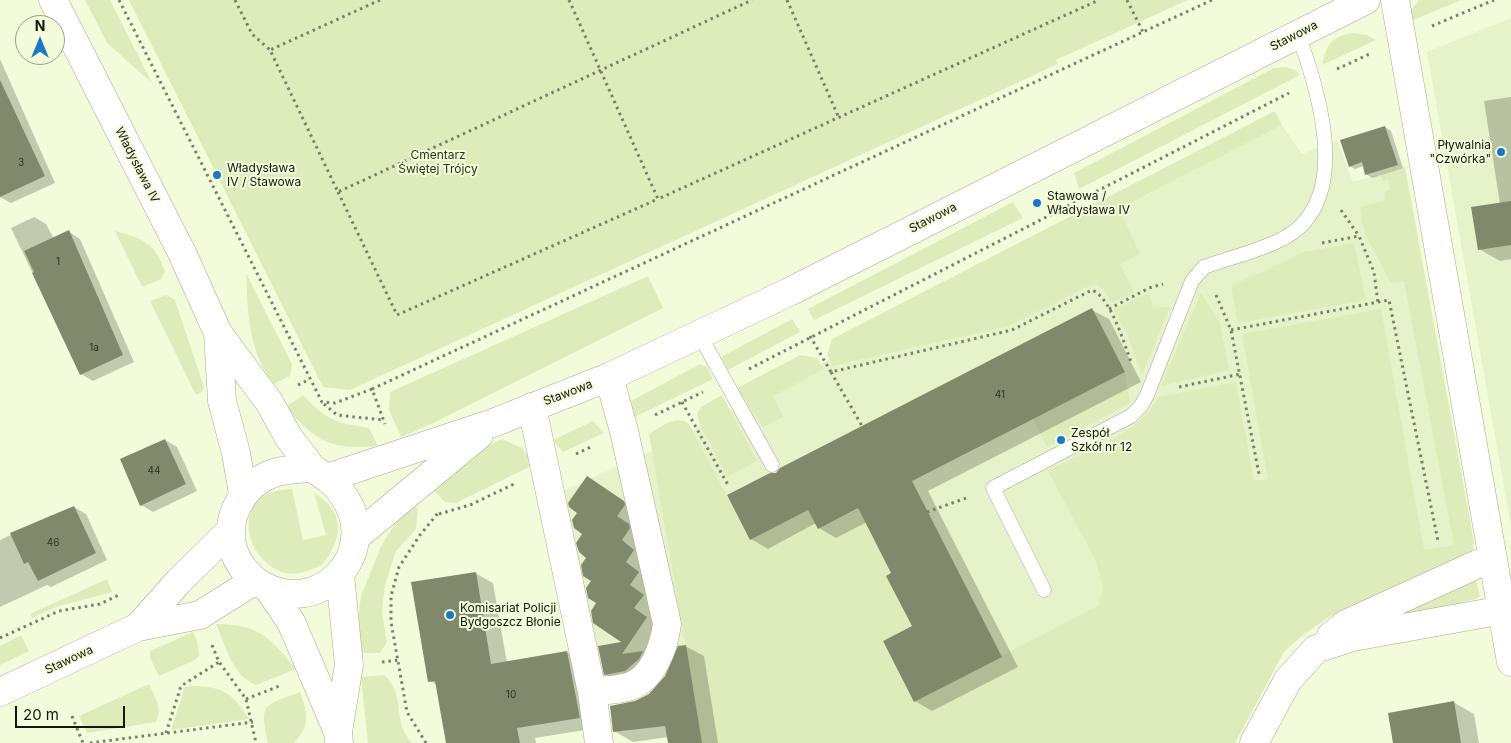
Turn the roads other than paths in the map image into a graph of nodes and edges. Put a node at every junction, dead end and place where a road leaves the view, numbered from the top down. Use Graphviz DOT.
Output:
graph roads {
  1 [pos="53,0"];
  2 [pos="1366,0"];
  3 [pos="1395,0"];
  4 [pos="1298,34"];
  5 [pos="218,333"];
  6 [pos="699,334"];
  7 [pos="609,377"];
  8 [pos="532,407"];
  9 [pos="493,423"];
  10 [pos="772,465"];
  11 [pos="319,473"];
  12 [pos="243,494"];
  13 [pos="231,530"];
  14 [pos="357,536"];
  15 [pos="1491,558"];
  16 [pos="340,575"];
  17 [pos="262,586"];
  18 [pos="1044,590"];
  19 [pos="1503,610"];
  20 [pos="138,627"];
  21 [pos="1316,650"];
  22 [pos="1511,662"];
  23 [pos="0,692"];
  24 [pos="592,692"];
  25 [pos="338,737"];
  26 [pos="599,743"];
  27 [pos="1254,743"];
  1 -- 5 [label="street, Władysława IV"];
  2 -- 4 [label="street, Stawowa"];
  3 -- 15 [label="street"];
  4 -- 6 [label="street, Stawowa"];
  4 -- 18 [label="lane"];
  5 -- 11 [label="street, Władysława IV"];
  5 -- 12 [label="street, Władysława IV"];
  6 -- 7 [label="street, Stawowa"];
  6 -- 10 [label="lane"];
  7 -- 8 [label="street, Stawowa"];
  7 -- 24 [label="street"];
  8 -- 9 [label="street, Stawowa"];
  8 -- 24 [label="street"];
  9 -- 11 [label="street, Stawowa"];
  9 -- 14 [label="street, Stawowa"];
  11 -- 12 [label="street"];
  11 -- 14 [label="street"];
  12 -- 13 [label="street"];
  13 -- 17 [label="street"];
  13 -- 20 [label="street, Stawowa"];
  14 -- 16 [label="street"];
  15 -- 19 [label="street"];
  15 -- 21 [label="street"];
  16 -- 17 [label="street"];
  16 -- 25 [label="street"];
  17 -- 20 [label="street, Stawowa"];
  17 -- 25 [label="street"];
  19 -- 21 [label="street"];
  19 -- 22 [label="street"];
  20 -- 23 [label="street, Stawowa"];
  21 -- 27 [label="street"];
  24 -- 26 [label="street"];
}
